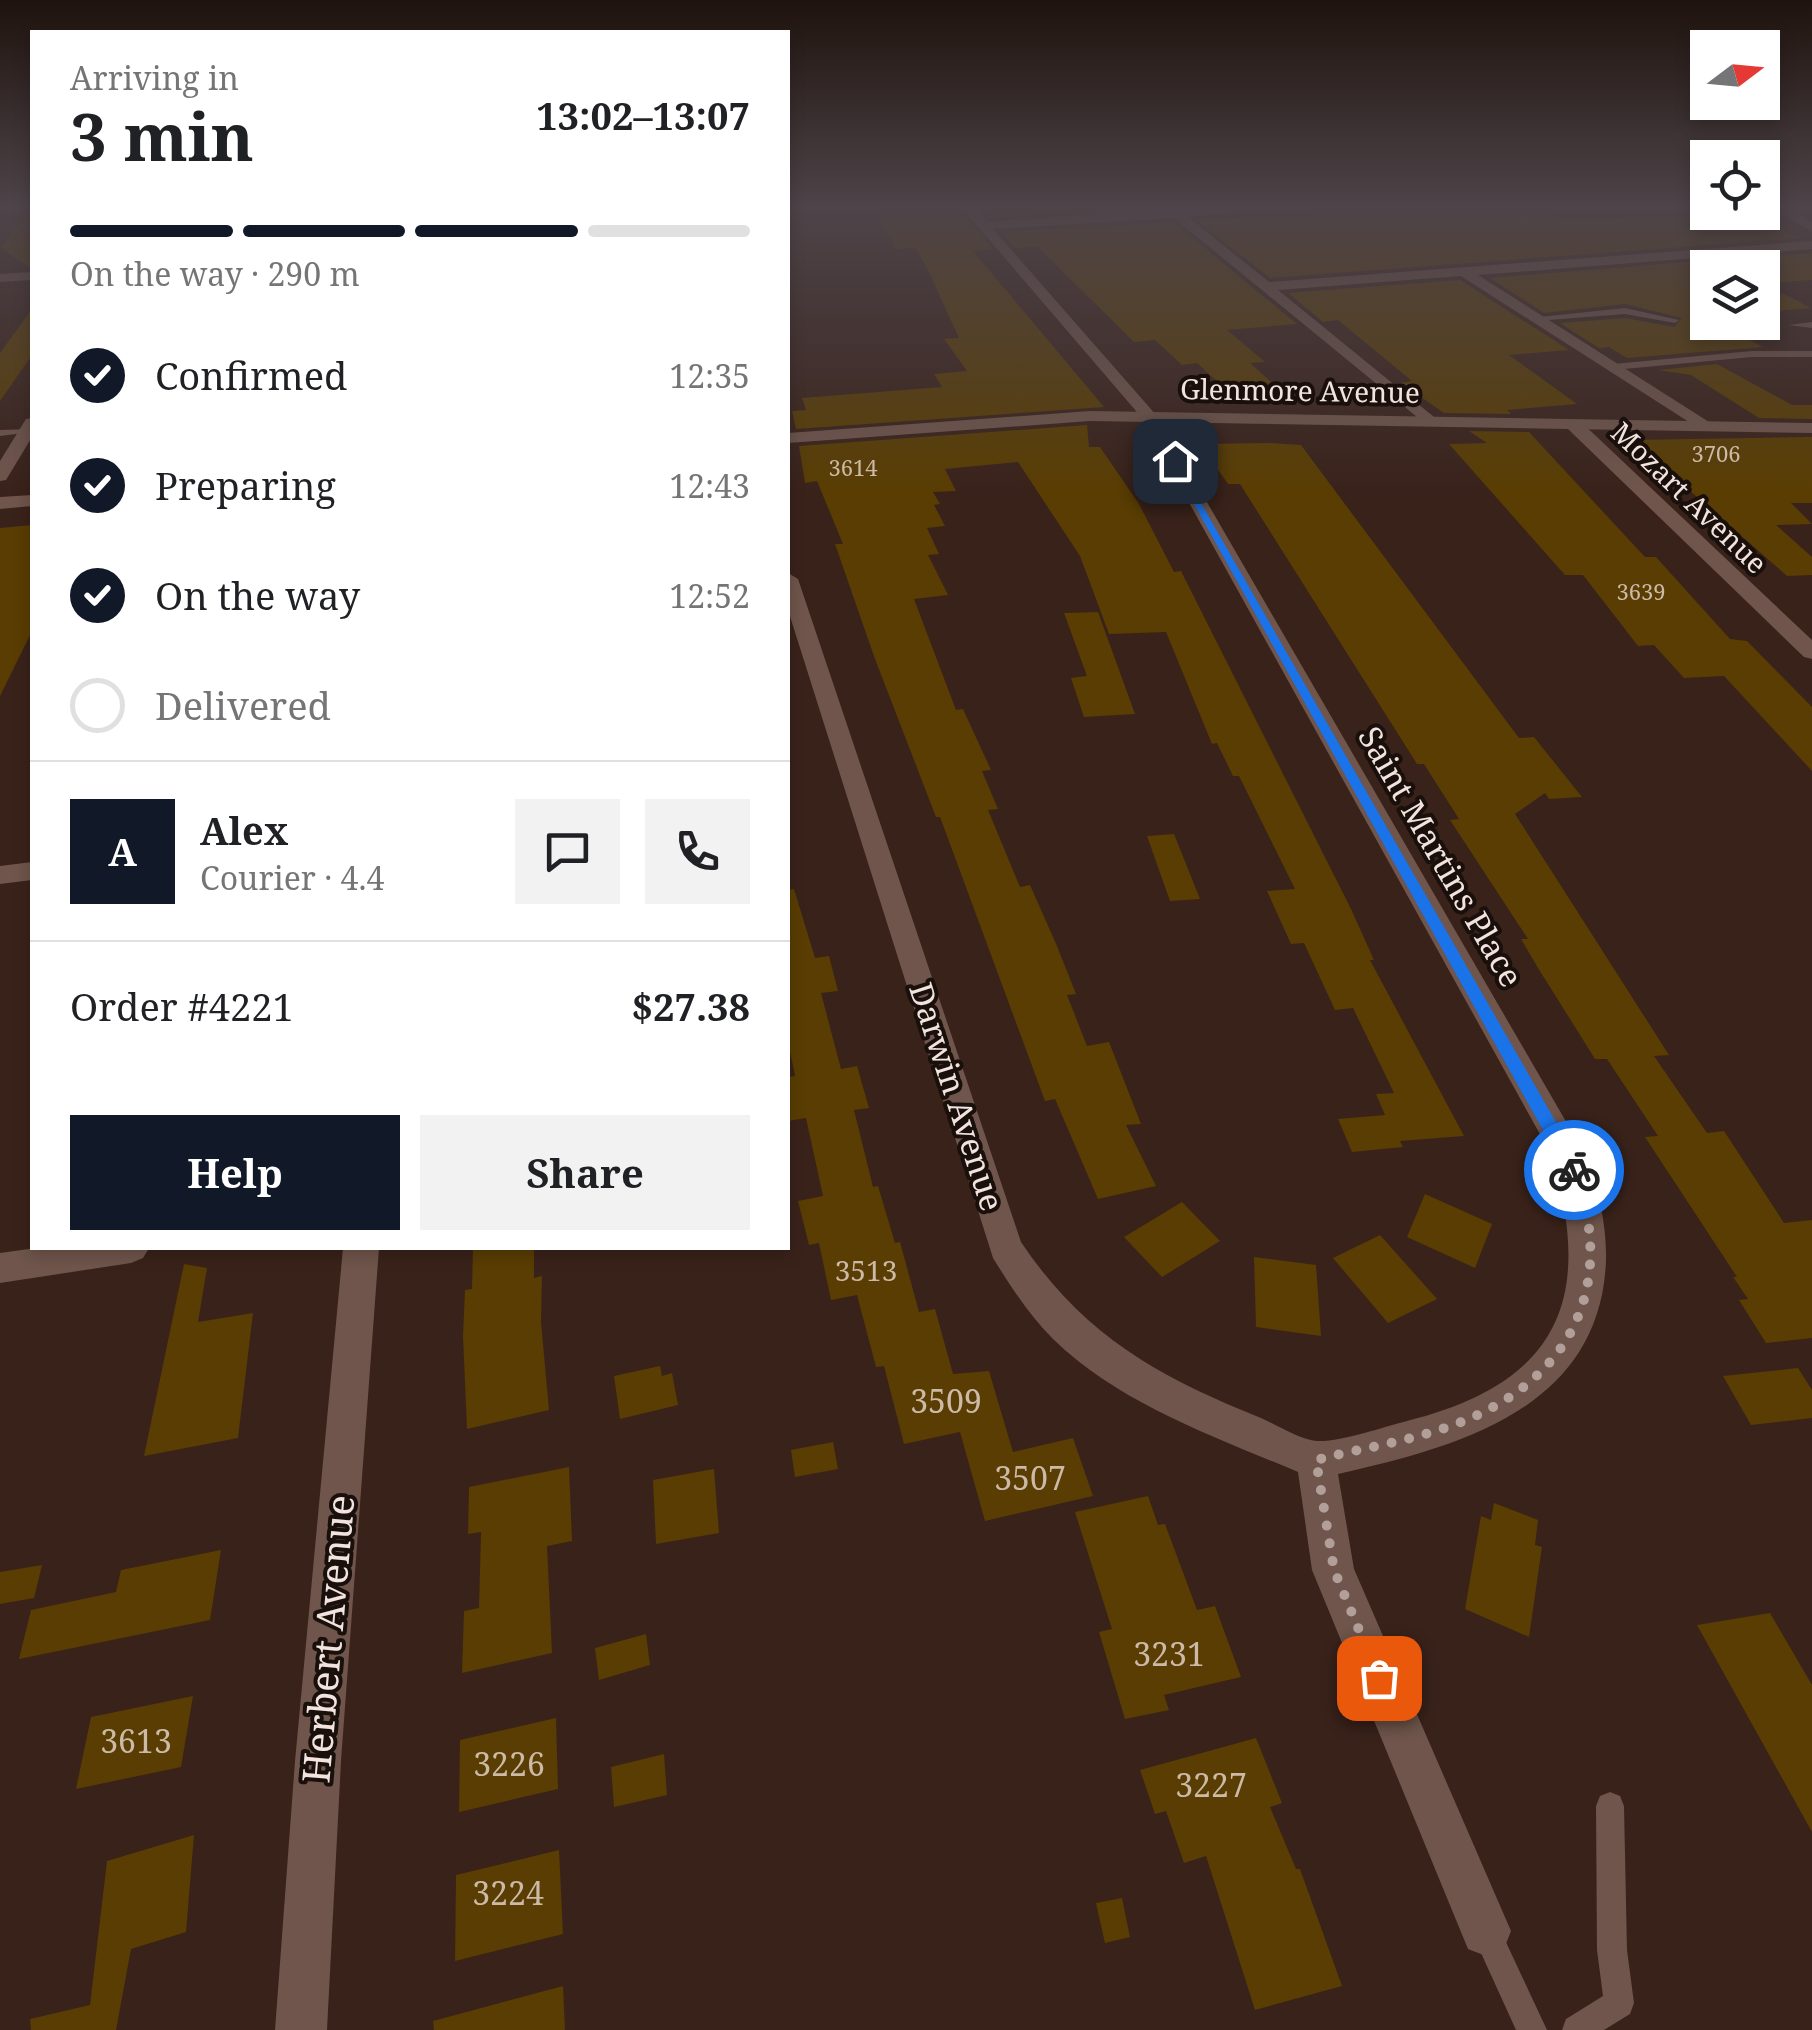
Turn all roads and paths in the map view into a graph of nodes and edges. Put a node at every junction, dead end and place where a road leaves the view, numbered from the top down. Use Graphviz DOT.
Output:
graph roads {
  1 [pos="1051,304"];
  2 [pos="1284,304"];
  3 [pos="1513,304"];
  4 [pos="1535,318"];
  5 [pos="1675,320"];
  6 [pos="1793,325"];
  7 [pos="1812,325"];
  8 [pos="1812,354"];
  9 [pos="1613,367"];
  10 [pos="1149,416"];
  11 [pos="1428,421"];
  12 [pos="1573,424"];
  13 [pos="1703,426"];
  14 [pos="30,427"];
  15 [pos="1812,428"];
  16 [pos="0,433"];
  17 [pos="790,438"];
  18 [pos="0,476"];
  19 [pos="30,500"];
  20 [pos="0,503"];
  21 [pos="790,585"];
  22 [pos="1812,652"];
  23 [pos="30,871"];
  24 [pos="0,875"];
  25 [pos="118,1250"];
  26 [pos="362,1250"];
  27 [pos="0,1268"];
  28 [pos="1316,1460"];
  29 [pos="1610,1806"];
  30 [pos="1486,1931"];
  31 [pos="301,2030"];
  32 [pos="1532,2030"];
  33 [pos="1576,2030"];
  1 -- 10 [label="street, Saint Martins Place"];
  2 -- 11 [label="street"];
  3 -- 4 [label="street"];
  4 -- 5 [label="lane"];
  4 -- 9 [label="street"];
  6 -- 7 [label="lane"];
  8 -- 9 [label="lane"];
  9 -- 13 [label="street"];
  10 -- 11 [label="street, Glenmore Avenue"];
  10 -- 17 [label="street, Glenmore Avenue"];
  10 -- 28 [label="street, Saint Martins Place"];
  11 -- 12 [label="street, Glenmore Avenue"];
  12 -- 13 [label="street, Glenmore Avenue"];
  12 -- 22 [label="street, Mozart Avenue"];
  13 -- 15 [label="street, Glenmore Avenue"];
  14 -- 16 [label="lane"];
  14 -- 18 [label="street"];
  19 -- 20 [label="street"];
  21 -- 28 [label="street, Darwin Avenue"];
  23 -- 24 [label="street"];
  25 -- 27 [label="street"];
  26 -- 31 [label="street, Herbert Avenue"];
  28 -- 30 [label="street"];
  29 -- 33 [label="lane"];
  30 -- 32 [label="lane"];
}
